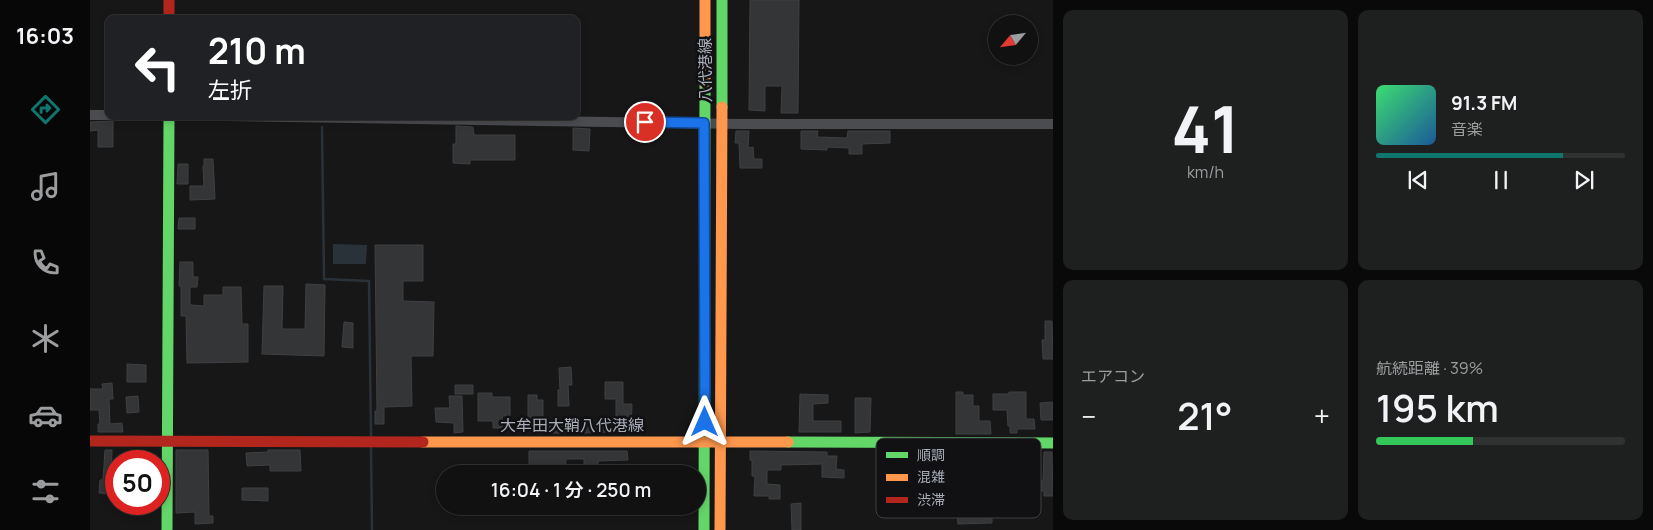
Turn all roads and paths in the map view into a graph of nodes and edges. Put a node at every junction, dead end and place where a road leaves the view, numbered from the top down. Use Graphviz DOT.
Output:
graph roads {
  1 [pos="169,0"];
  2 [pos="705,0"];
  3 [pos="722,0"];
  4 [pos="169,15"];
  5 [pos="90,115"];
  6 [pos="105,115"];
  7 [pos="169,120"];
  8 [pos="499,120"];
  9 [pos="704,123"];
  10 [pos="721,123"];
  11 [pos="1053,124"];
  12 [pos="90,441"];
  13 [pos="168,442"];
  14 [pos="705,442"];
  15 [pos="720,442"];
  16 [pos="876,442"];
  17 [pos="167,530"];
  18 [pos="704,530"];
  19 [pos="720,530"];
  1 -- 4 [label="main road"];
  2 -- 9 [label="main road, 八代港線"];
  3 -- 10 [label="main road, 八代港線"];
  5 -- 6 [label="street"];
  7 -- 13 [label="main road"];
  8 -- 9 [label="street"];
  9 -- 10 [label="street"];
  9 -- 14 [label="main road, 八代港線"];
  10 -- 11 [label="street"];
  10 -- 15 [label="main road, 八代港線"];
  12 -- 13 [label="main road, 大牟田大鞘八代港線"];
  13 -- 14 [label="main road, 大牟田大鞘八代港線"];
  13 -- 17 [label="main road"];
  14 -- 15 [label="main road, 大牟田大鞘八代港線"];
  14 -- 18 [label="main road, 八代港線"];
  15 -- 16 [label="main road, 大牟田大鞘八代港線"];
  15 -- 19 [label="main road, 八代港線"];
}
